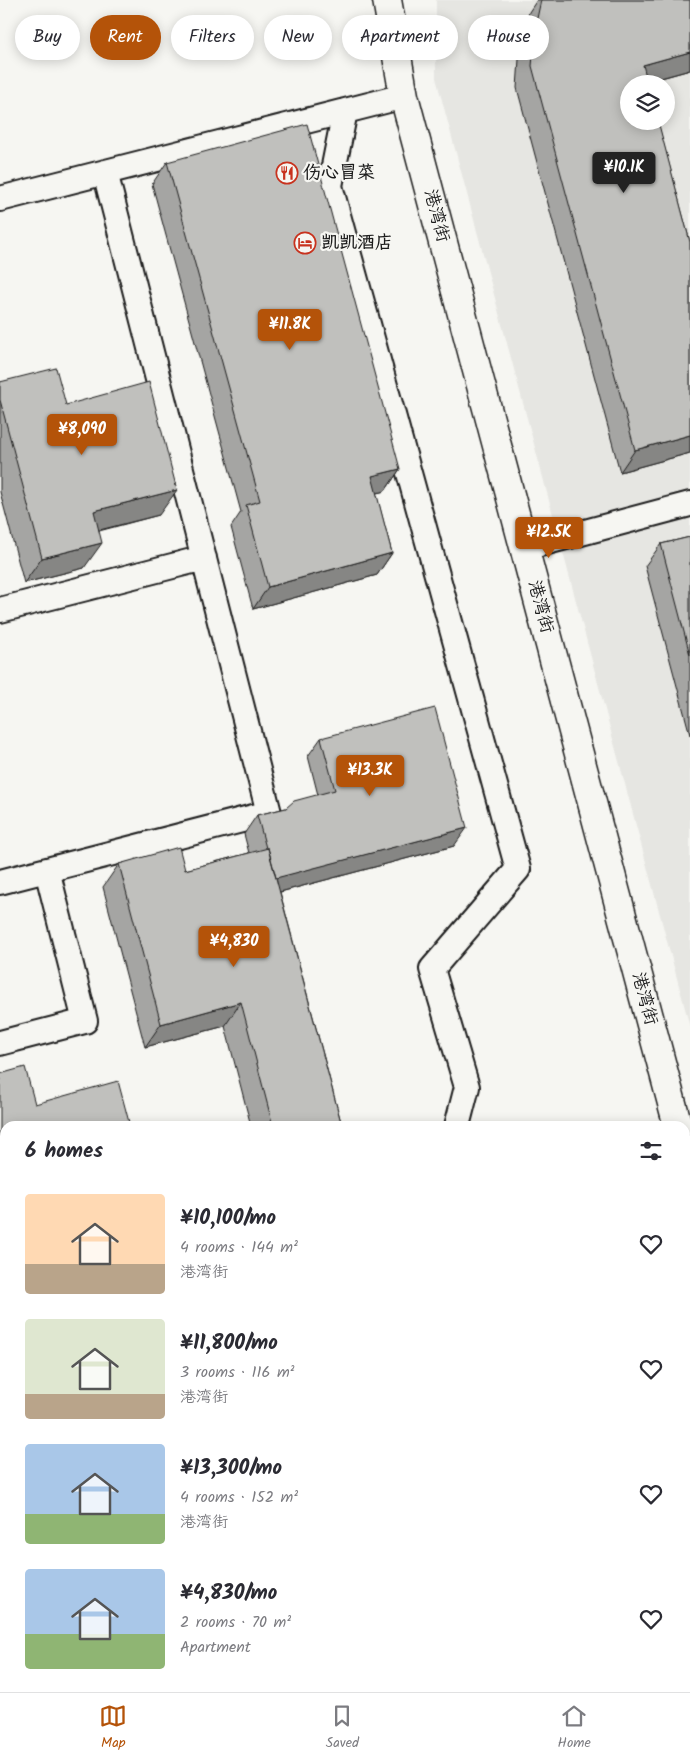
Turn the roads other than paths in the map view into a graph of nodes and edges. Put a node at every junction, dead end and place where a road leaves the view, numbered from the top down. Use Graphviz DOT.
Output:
graph roads {
  1 [pos="387,0"];
  2 [pos="404,96"];
  3 [pos="345,111"];
  4 [pos="105,172"];
  5 [pos="0,199"];
  6 [pos="690,504"];
  7 [pos="525,548"];
  8 [pos="204,558"];
  9 [pos="0,610"];
  10 [pos="47,870"];
  11 [pos="0,882"];
  12 [pos="0,1043"];
  13 [pos="459,1121"];
  14 [pos="677,1121"];
  1 -- 2 [label="street, 港湾街"];
  2 -- 3 [label="lane"];
  2 -- 7 [label="street, 港湾街"];
  3 -- 4 [label="lane"];
  3 -- 13 [label="lane"];
  4 -- 5 [label="lane"];
  4 -- 8 [label="lane"];
  6 -- 7 [label="lane"];
  7 -- 14 [label="street, 港湾街"];
  8 -- 9 [label="lane"];
  8 -- 10 [label="lane"];
  10 -- 11 [label="lane"];
  10 -- 12 [label="lane"];
}
